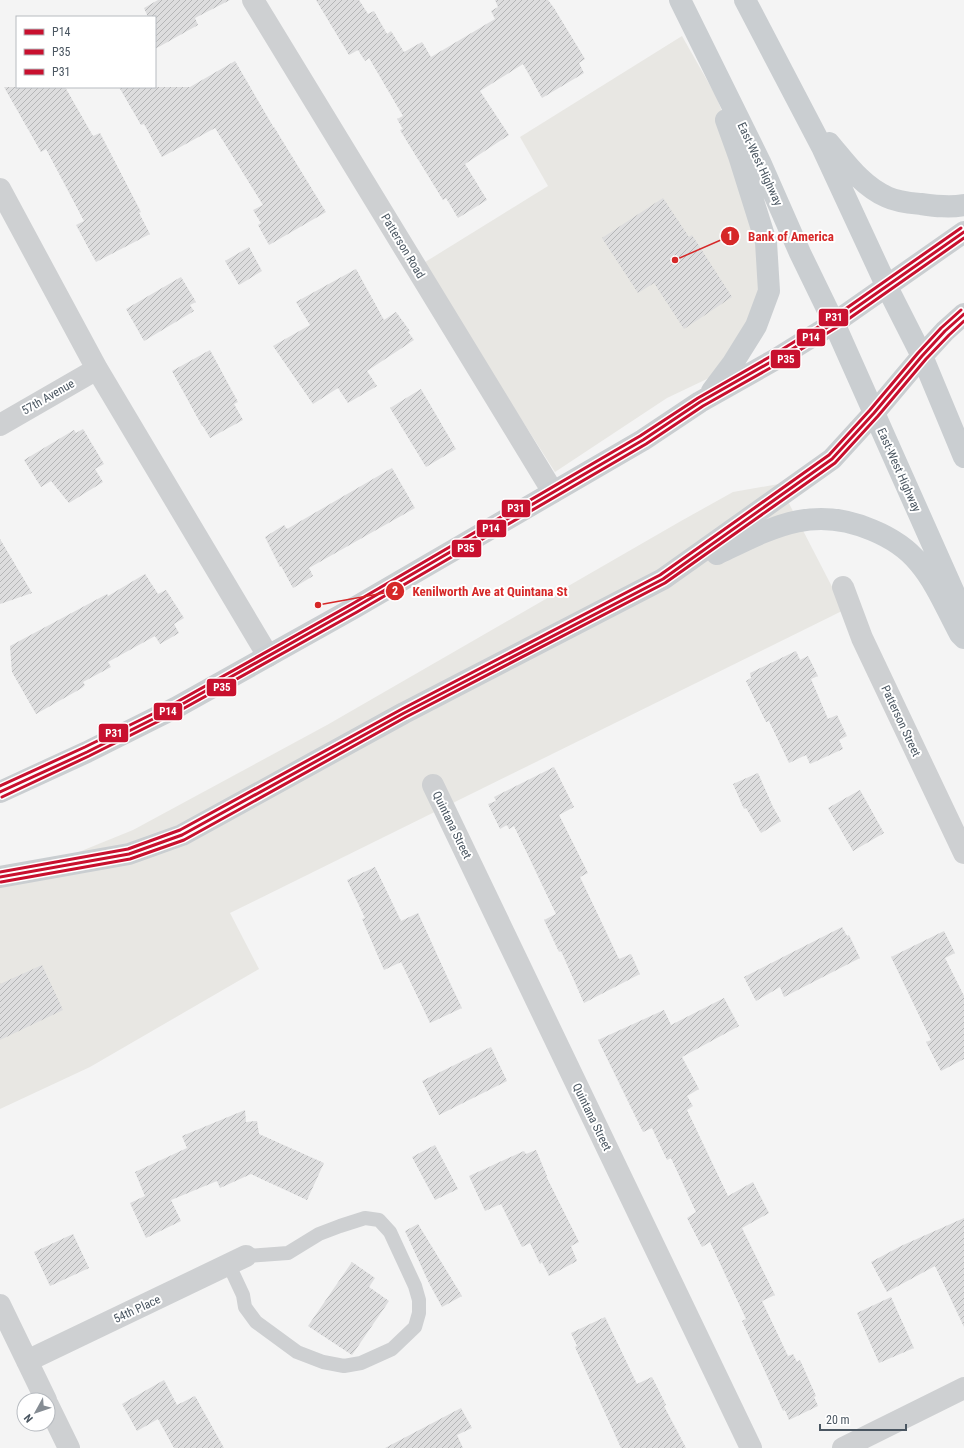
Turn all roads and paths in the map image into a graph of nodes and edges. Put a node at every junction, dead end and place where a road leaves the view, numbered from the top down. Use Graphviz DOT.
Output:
graph roads {
  1 [pos="253,0"];
  2 [pos="679,0"];
  3 [pos="745,0"];
  4 [pos="800,104"];
  5 [pos="0,188"];
  6 [pos="964,205"];
  7 [pos="964,232"];
  8 [pos="887,287"];
  9 [pos="964,314"];
  10 [pos="834,323"];
  11 [pos="922,356"];
  12 [pos="97,368"];
  13 [pos="700,402"];
  14 [pos="874,413"];
  15 [pos="0,425"];
  16 [pos="964,457"];
  17 [pos="553,492"];
  18 [pos="663,579"];
  19 [pos="843,587"];
  20 [pos="964,615"];
  21 [pos="964,638"];
  22 [pos="268,656"];
  23 [pos="433,785"];
  24 [pos="0,792"];
  25 [pos="964,853"];
  26 [pos="0,877"];
  27 [pos="238,1261"];
  28 [pos="0,1305"];
  29 [pos="27,1361"];
  30 [pos="964,1388"];
  31 [pos="42,1392"];
  32 [pos="56,1422"];
  33 [pos="68,1448"];
  34 [pos="751,1448"];
  35 [pos="843,1448"];
  1 -- 17 [label="street, Patterson Road"];
  2 -- 10 [label="main road, East-West Highway"];
  2 -- 13 [label="main road"];
  3 -- 4 [label="main road"];
  4 -- 6 [label="main road"];
  4 -- 8 [label="main road"];
  5 -- 12 [label="street"];
  7 -- 8 [label="main road"];
  8 -- 10 [label="main road"];
  8 -- 11 [label="main road"];
  9 -- 11 [label="main road"];
  10 -- 13 [label="main road"];
  10 -- 14 [label="main road, East-West Highway"];
  11 -- 14 [label="main road"];
  11 -- 16 [label="main road"];
  12 -- 15 [label="street, 57th Avenue"];
  12 -- 22 [label="street"];
  13 -- 17 [label="main road"];
  14 -- 18 [label="main road"];
  14 -- 20 [label="main road, East-West Highway"];
  17 -- 22 [label="main road"];
  18 -- 21 [label="main road"];
  18 -- 26 [label="main road"];
  19 -- 25 [label="street, Patterson Street"];
  22 -- 24 [label="main road"];
  23 -- 34 [label="street, Quintana Street"];
  27 -- 27 [label="lane"];
  27 -- 29 [label="street, 54th Place"];
  28 -- 29 [label="street"];
  29 -- 31 [label="street"];
  30 -- 35 [label="street"];
  32 -- 33 [label="street"];
}
